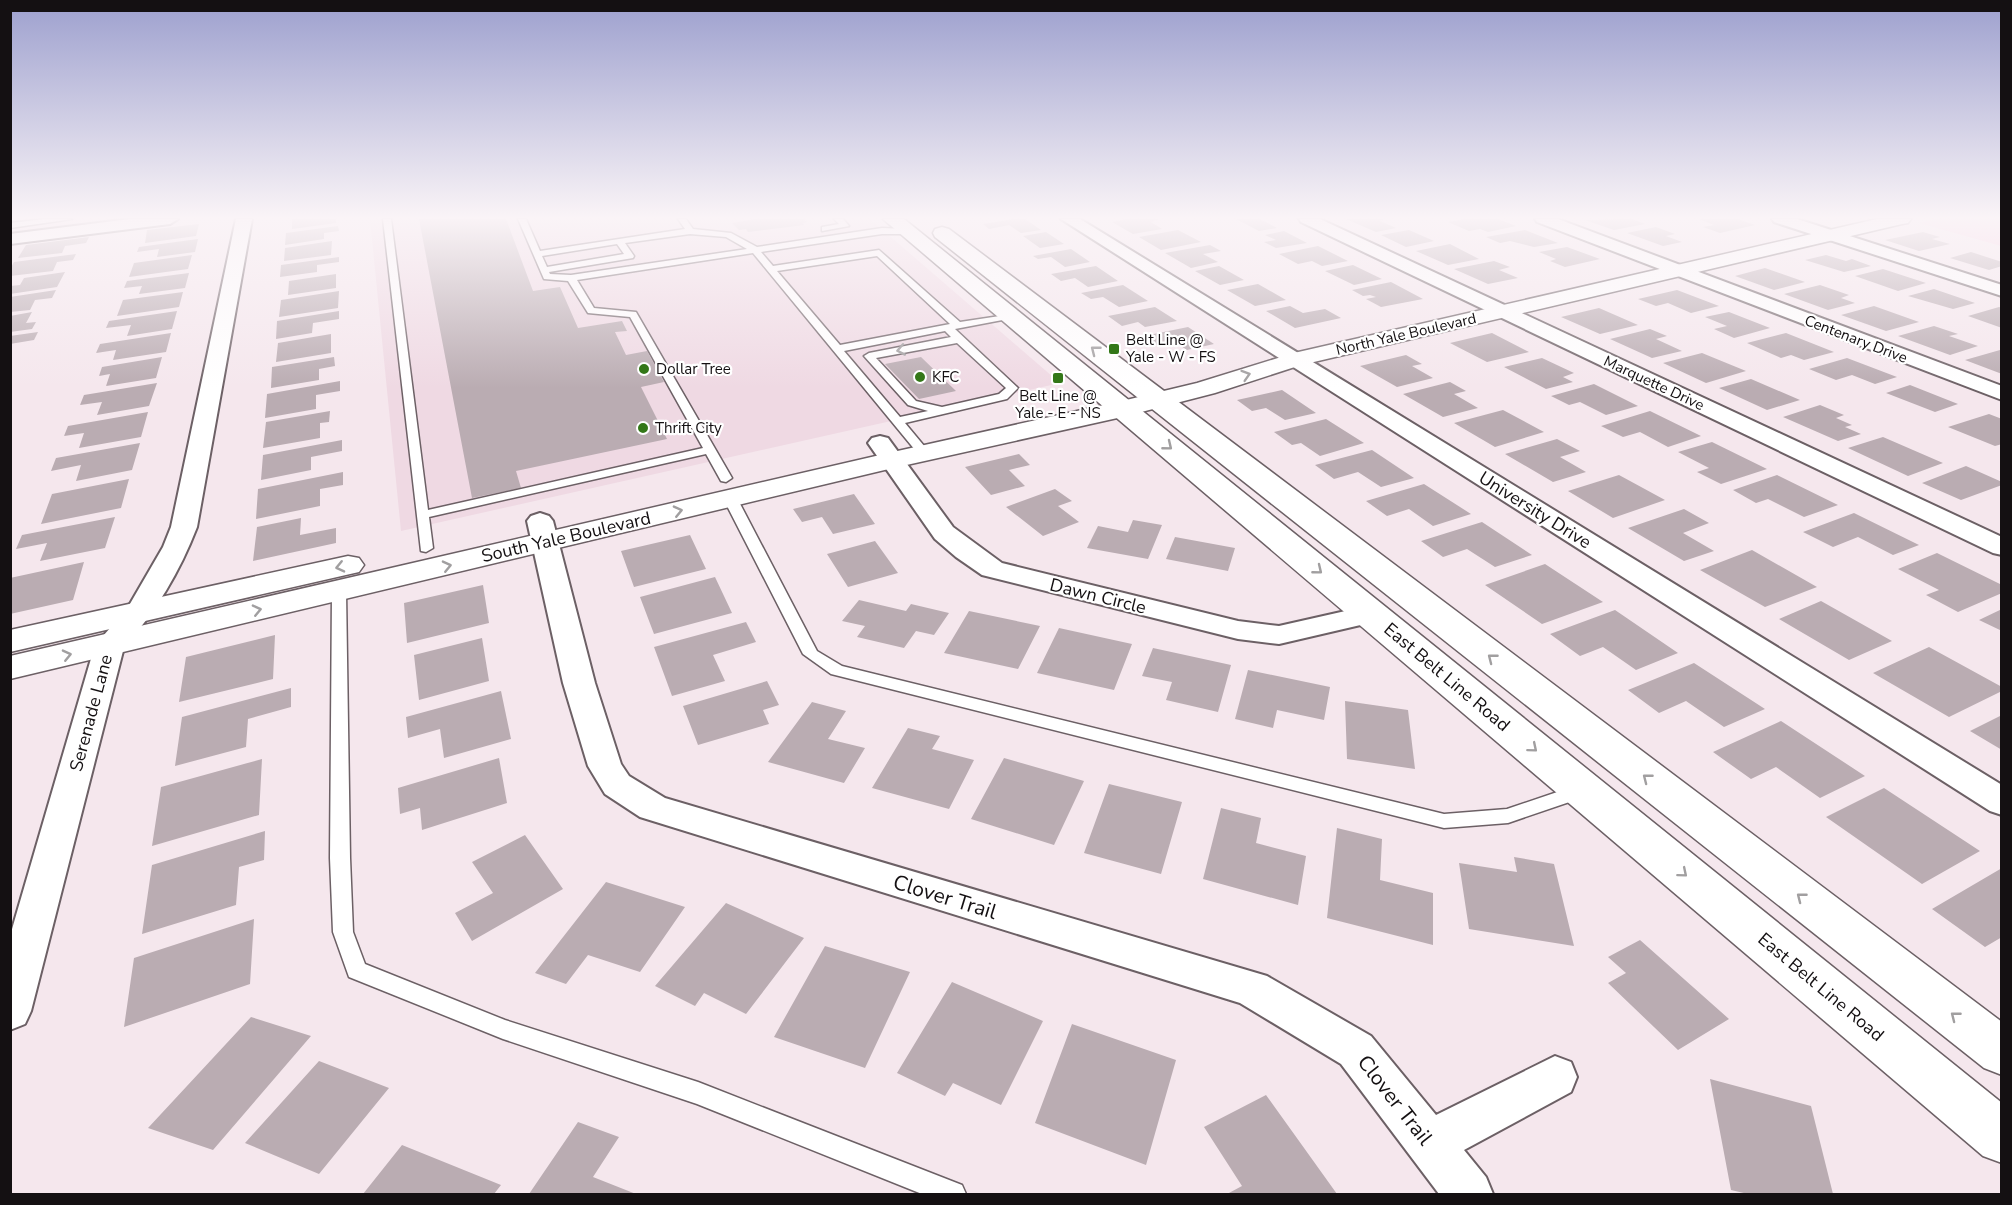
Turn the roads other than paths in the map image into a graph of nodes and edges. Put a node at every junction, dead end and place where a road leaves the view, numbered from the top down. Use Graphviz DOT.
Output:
graph roads {
  1 [pos="233,275"];
  2 [pos="394,275"];
  3 [pos="546,275"];
  4 [pos="593,275"];
  5 [pos="644,275"];
  6 [pos="776,275"];
  7 [pos="901,275"];
  8 [pos="960,275"];
  9 [pos="990,275"];
  10 [pos="1159,275"];
  11 [pos="1426,275"];
  12 [pos="1602,275"];
  13 [pos="1661,275"];
  14 [pos="1690,275"];
  15 [pos="1953,275"];
  16 [pos="571,278"];
  17 [pos="576,288"];
  18 [pos="2001,291"];
  19 [pos="1482,302"];
  20 [pos="1503,312"];
  21 [pos="1009,316"];
  22 [pos="953,327"];
  23 [pos="959,339"];
  24 [pos="837,349"];
  25 [pos="1285,354"];
  26 [pos="2001,394"];
  27 [pos="1132,397"];
  28 [pos="942,411"];
  29 [pos="900,443"];
  30 [pos="710,450"];
  31 [pos="728,488"];
  32 [pos="422,515"];
  33 [pos="543,532"];
  34 [pos="426,548"];
  35 [pos="2001,548"];
  36 [pos="339,591"];
  37 [pos="139,613"];
  38 [pos="1372,614"];
  39 [pos="10,641"];
  40 [pos="110,645"];
  41 [pos="10,668"];
  42 [pos="1584,790"];
  43 [pos="2001,802"];
  44 [pos="10,1011"];
  45 [pos="2001,1052"];
  46 [pos="1555,1077"];
  47 [pos="2001,1137"];
  48 [pos="1429,1144"];
  49 [pos="953,1194"];
  50 [pos="1469,1194"];
  1 -- 37 [label="street, Serenade Lane"];
  2 -- 32 [label="lane"];
  3 -- 16 [label="lane"];
  4 -- 16 [label="lane"];
  5 -- 17 [label="lane"];
  6 -- 24 [label="lane"];
  7 -- 22 [label="lane"];
  8 -- 21 [label="street, East Belt Line Road"];
  27 -- 9 [label="street, East Belt Line Road, one-way"];
  10 -- 25 [label="street, University Drive"];
  11 -- 19 [label="street, Marquette Drive"];
  12 -- 19 [label="street, North Yale Boulevard"];
  13 -- 20 [label="street, North Yale Boulevard"];
  14 -- 26 [label="street, Centenary Drive"];
  15 -- 18 [label="street"];
  16 -- 17 [label="lane"];
  17 -- 30 [label="lane"];
  19 -- 20 [label="street, Marquette Drive"];
  19 -- 25 [label="street, North Yale Boulevard"];
  20 -- 25 [label="street, North Yale Boulevard"];
  20 -- 35 [label="street, Marquette Drive"];
  21 -- 22 [label="lane"];
  21 -- 27 [label="street, East Belt Line Road"];
  22 -- 23 [label="lane"];
  22 -- 24 [label="lane"];
  23 -- 28 [label="lane"];
  23 -- 28 [label="lane, one-way"];
  24 -- 29 [label="lane"];
  25 -- 27 [label="street, North Yale Boulevard"];
  25 -- 43 [label="street, University Drive"];
  27 -- 29 [label="street, South Yale Boulevard"];
  27 -- 38 [label="street, East Belt Line Road, one-way"];
  45 -- 27 [label="street, East Belt Line Road, one-way"];
  28 -- 29 [label="lane"];
  29 -- 31 [label="street, South Yale Boulevard"];
  29 -- 38 [label="street, Dawn Circle"];
  30 -- 31 [label="lane"];
  30 -- 32 [label="lane"];
  31 -- 33 [label="street, South Yale Boulevard"];
  31 -- 42 [label="lane"];
  32 -- 34 [label="lane"];
  33 -- 34 [label="street, South Yale Boulevard"];
  36 -- 33 [label="street, South Yale Boulevard, one-way"];
  33 -- 48 [label="street, Clover Trail"];
  34 -- 37 [label="street, South Yale Boulevard, one-way"];
  40 -- 36 [label="street, South Yale Boulevard, one-way"];
  36 -- 49 [label="lane"];
  37 -- 39 [label="street, South Yale Boulevard"];
  37 -- 40 [label="street, Serenade Lane"];
  38 -- 42 [label="street, East Belt Line Road, one-way"];
  41 -- 40 [label="street, South Yale Boulevard, one-way"];
  40 -- 44 [label="street, Serenade Lane"];
  42 -- 47 [label="street, East Belt Line Road, one-way"];
  46 -- 48 [label="street"];
  48 -- 50 [label="street, Clover Trail"];
}
